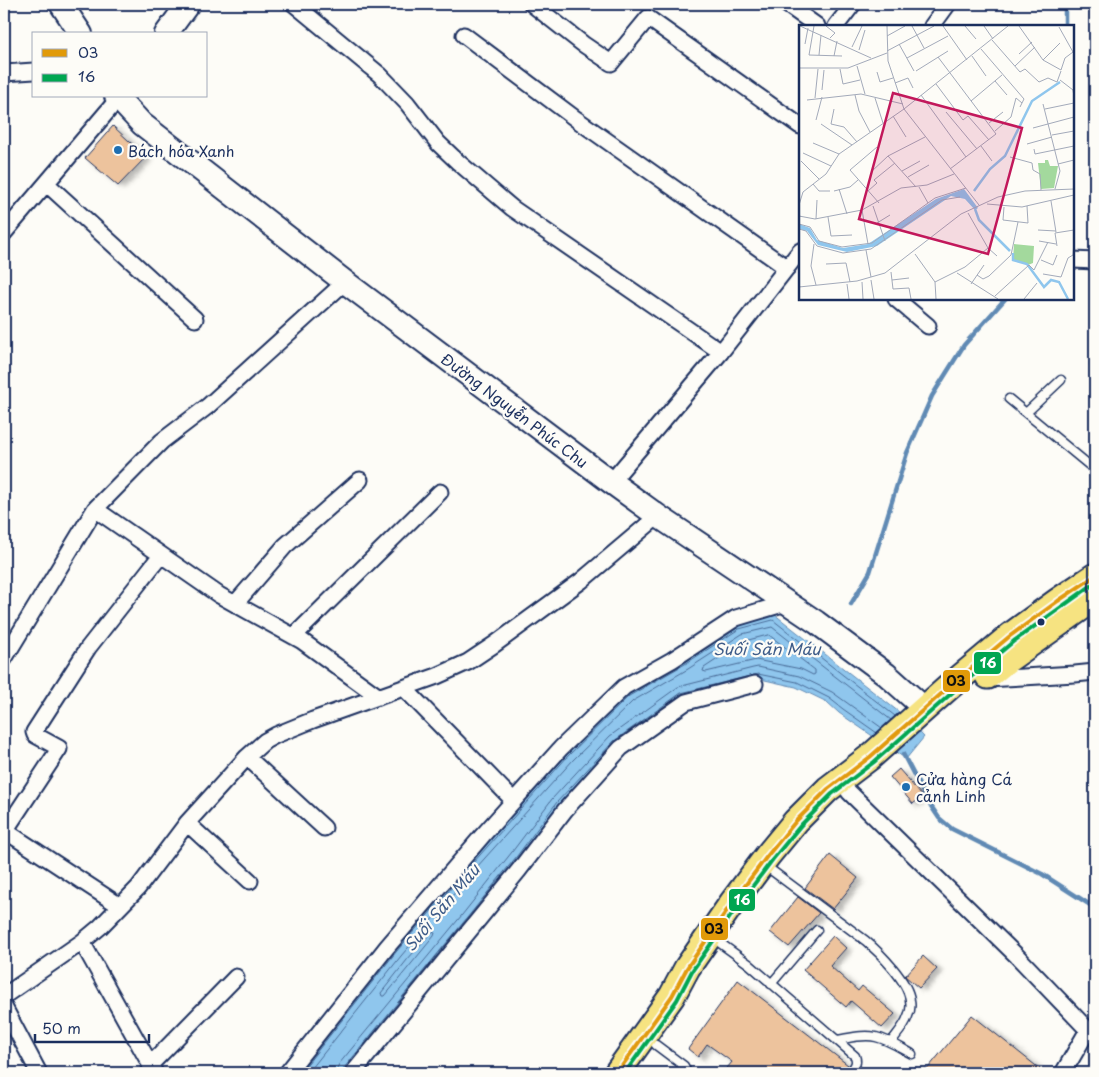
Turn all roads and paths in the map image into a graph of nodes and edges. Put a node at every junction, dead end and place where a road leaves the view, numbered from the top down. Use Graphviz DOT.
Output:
graph roads {
  1 [pos="61,4"];
  2 [pos="188,4"];
  3 [pos="294,4"];
  4 [pos="532,4"];
  5 [pos="786,4"];
  6 [pos="853,4"];
  7 [pos="948,4"];
  8 [pos="816,25"];
  9 [pos="837,25"];
  10 [pos="933,25"];
  11 [pos="80,32"];
  12 [pos="167,32"];
  13 [pos="464,35"];
  14 [pos="32,71"];
  15 [pos="4,72"];
  16 [pos="117,98"];
  17 [pos="119,98"];
  18 [pos="799,125"];
  19 [pos="47,184"];
  20 [pos="4,233"];
  21 [pos="799,252"];
  22 [pos="1074,260"];
  23 [pos="1095,261"];
  24 [pos="787,268"];
  25 [pos="345,282"];
  26 [pos="897,300"];
  27 [pos="195,319"];
  28 [pos="928,326"];
  29 [pos="721,352"];
  30 [pos="1061,380"];
  31 [pos="1009,399"];
  32 [pos="1026,413"];
  33 [pos="1095,470"];
  34 [pos="360,480"];
  35 [pos="611,482"];
  36 [pos="440,492"];
  37 [pos="95,509"];
  38 [pos="658,516"];
  39 [pos="161,554"];
  40 [pos="1095,576"];
  41 [pos="1095,598"];
  42 [pos="786,603"];
  43 [pos="235,604"];
  44 [pos="294,636"];
  45 [pos="4,659"];
  46 [pos="1095,672"];
  47 [pos="984,679"];
  48 [pos="755,684"];
  49 [pos="404,688"];
  50 [pos="378,698"];
  51 [pos="928,713"];
  52 [pos="247,757"];
  53 [pos="876,762"];
  54 [pos="850,792"];
  55 [pos="514,801"];
  56 [pos="187,823"];
  57 [pos="324,828"];
  58 [pos="4,831"];
  59 [pos="771,870"];
  60 [pos="250,882"];
  61 [pos="120,906"];
  62 [pos="817,930"];
  63 [pos="82,942"];
  64 [pos="720,943"];
  65 [pos="236,978"];
  66 [pos="771,984"];
  67 [pos="4,996"];
  68 [pos="4,1007"];
  69 [pos="1091,1032"];
  70 [pos="653,1036"];
  71 [pos="837,1040"];
  72 [pos="891,1042"];
  73 [pos="912,1054"];
  74 [pos="152,1069"];
  75 [pos="39,1073"];
  76 [pos="287,1073"];
  77 [pos="353,1073"];
  78 [pos="617,1073"];
  79 [pos="636,1073"];
  80 [pos="687,1073"];
  81 [pos="849,1073"];
  82 [pos="1063,1073"];
  1 -- 11 [label="street"];
  2 -- 12 [label="street"];
  3 -- 29 [label="street"];
  4 -- 18 [label="street"];
  5 -- 8 [label="street"];
  6 -- 9 [label="street"];
  7 -- 10 [label="street"];
  13 -- 24 [label="street"];
  14 -- 15 [label="street"];
  16 -- 19 [label="street"];
  17 -- 25 [label="street, Đường Nguyễn Phúc Chu"];
  19 -- 20 [label="street"];
  19 -- 27 [label="street"];
  21 -- 24 [label="street"];
  22 -- 23 [label="street"];
  24 -- 29 [label="street"];
  25 -- 35 [label="street, Đường Nguyễn Phúc Chu"];
  25 -- 37 [label="street"];
  26 -- 28 [label="street"];
  29 -- 35 [label="street"];
  30 -- 32 [label="lane"];
  31 -- 32 [label="lane"];
  32 -- 33 [label="lane"];
  34 -- 43 [label="street"];
  35 -- 38 [label="street, Đường Nguyễn Phúc Chu"];
  36 -- 44 [label="street"];
  37 -- 39 [label="street"];
  37 -- 45 [label="street"];
  38 -- 42 [label="street, Đường Nguyễn Phúc Chu"];
  38 -- 49 [label="street"];
  39 -- 43 [label="street"];
  39 -- 58 [label="street"];
  40 -- 51 [label="main road"];
  41 -- 47 [label="main road"];
  42 -- 51 [label="street, Đường Nguyễn Phúc Chu"];
  42 -- 55 [label="street"];
  43 -- 44 [label="street"];
  44 -- 50 [label="street"];
  46 -- 47 [label="street"];
  47 -- 51 [label="main road"];
  48 -- 77 [label="street"];
  49 -- 50 [label="street"];
  49 -- 55 [label="street"];
  50 -- 52 [label="street"];
  51 -- 53 [label="main road"];
  52 -- 56 [label="street"];
  52 -- 57 [label="street"];
  53 -- 54 [label="main road"];
  53 -- 70 [label="main road"];
  54 -- 59 [label="main road"];
  54 -- 69 [label="street"];
  55 -- 76 [label="street"];
  56 -- 60 [label="street"];
  56 -- 61 [label="street"];
  58 -- 61 [label="street"];
  59 -- 64 [label="main road"];
  59 -- 72 [label="lane"];
  61 -- 63 [label="street"];
  62 -- 66 [label="lane"];
  63 -- 67 [label="street"];
  63 -- 74 [label="street"];
  64 -- 66 [label="lane"];
  64 -- 70 [label="main road"];
  65 -- 74 [label="street"];
  66 -- 71 [label="lane"];
  68 -- 75 [label="street"];
  69 -- 82 [label="street"];
  70 -- 78 [label="main road"];
  70 -- 79 [label="main road"];
  70 -- 80 [label="lane"];
  71 -- 72 [label="lane"];
  71 -- 81 [label="lane"];
  72 -- 73 [label="lane"];
}
